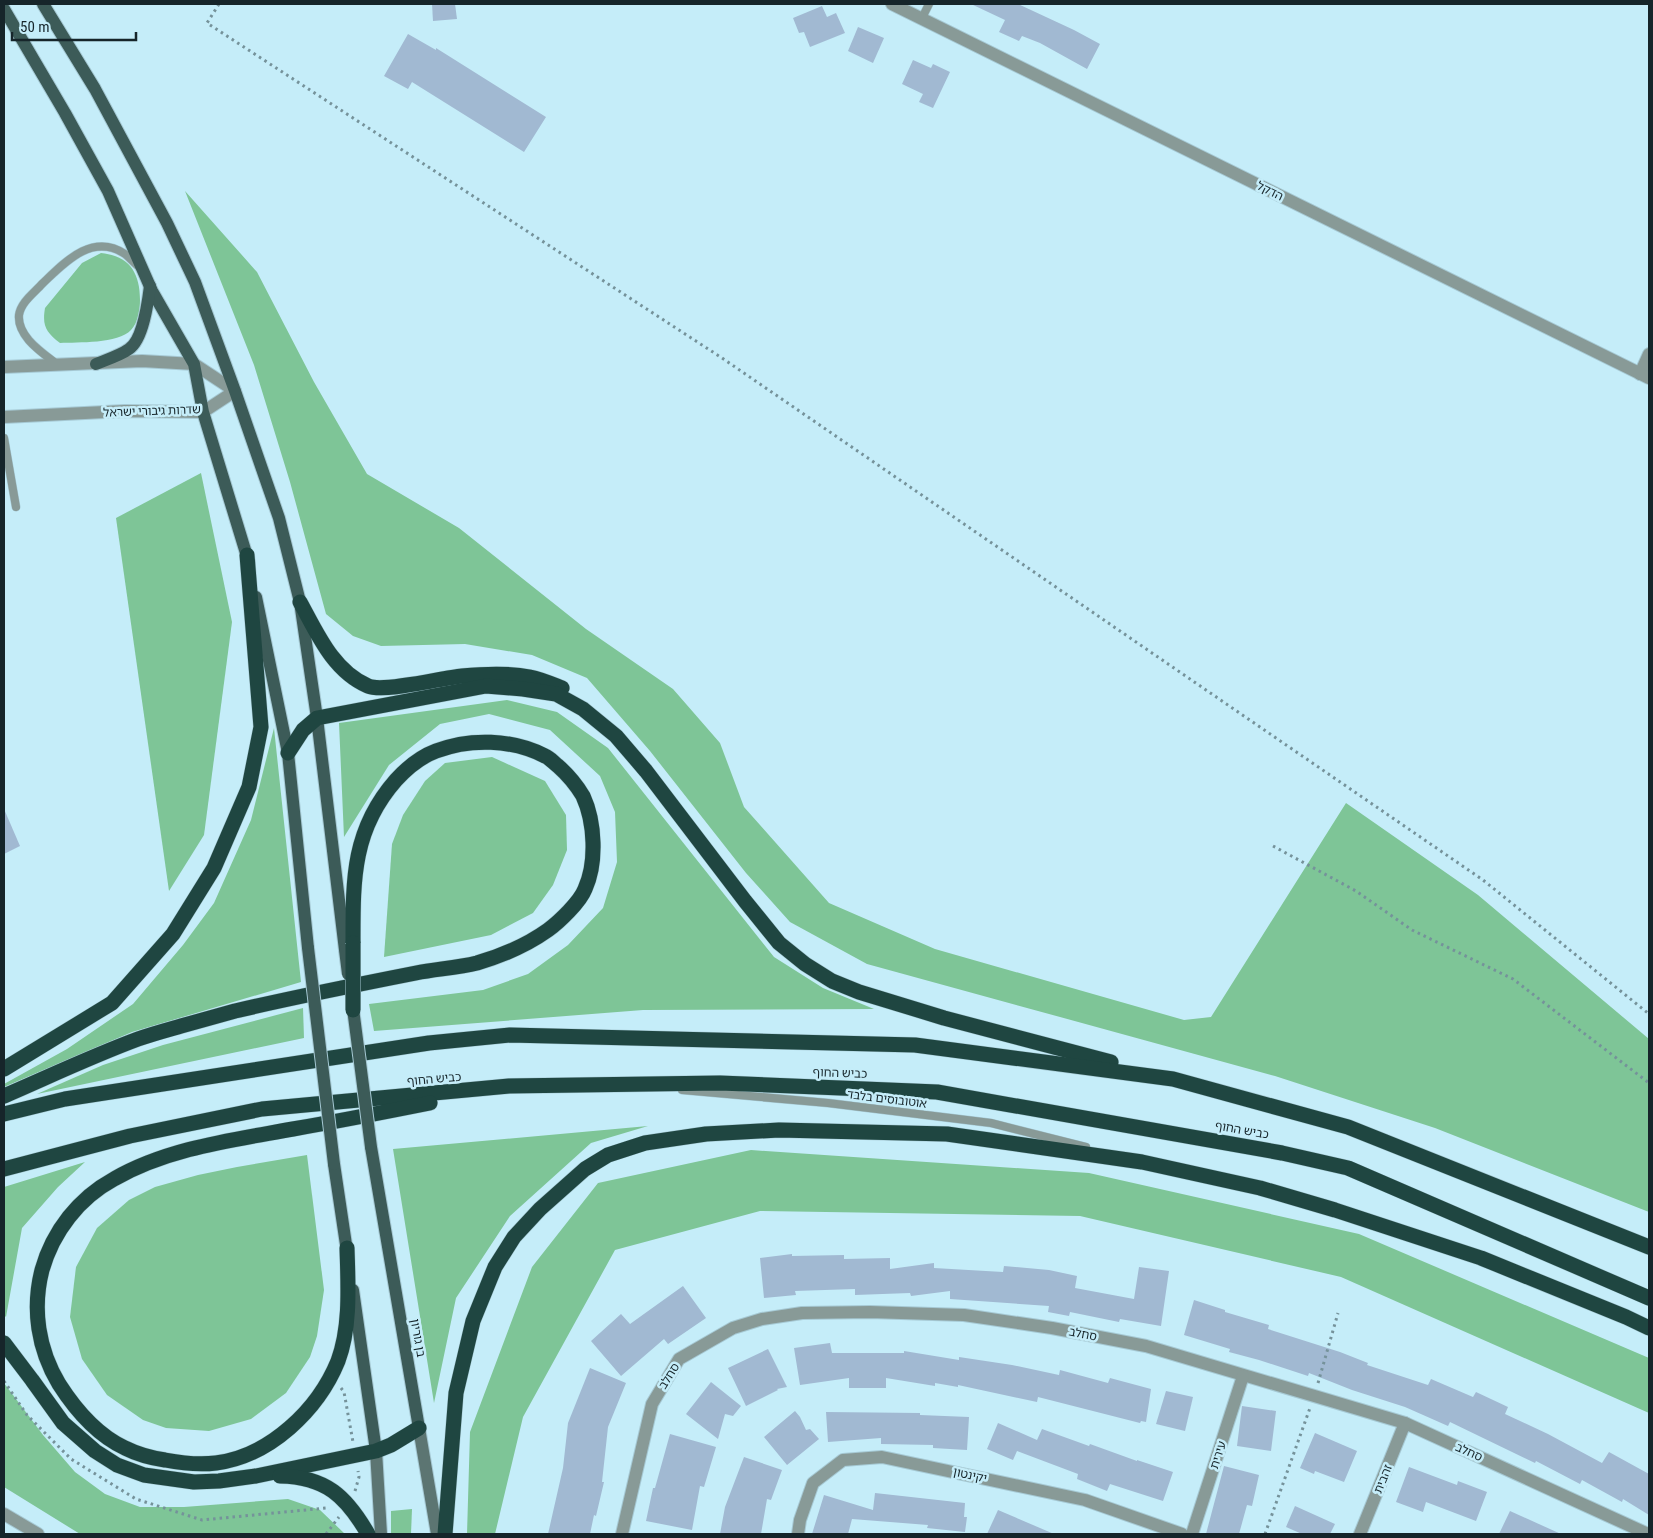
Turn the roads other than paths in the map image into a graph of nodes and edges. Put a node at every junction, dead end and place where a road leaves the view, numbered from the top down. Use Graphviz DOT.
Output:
graph roads {
  1 [pos="43,4"];
  2 [pos="892,4"];
  3 [pos="930,4"];
  4 [pos="4,9"];
  5 [pos="922,18"];
  6 [pos="144,271"];
  7 [pos="150,286"];
  8 [pos="1649,354"];
  9 [pos="96,364"];
  10 [pos="194,364"];
  11 [pos="59,366"];
  12 [pos="4,368"];
  13 [pos="1644,376"];
  14 [pos="235,391"];
  15 [pos="203,412"];
  16 [pos="4,417"];
  17 [pos="4,438"];
  18 [pos="16,507"];
  19 [pos="247,555"];
  20 [pos="300,602"];
  21 [pos="317,718"];
  22 [pos="288,753"];
  23 [pos="646,771"];
  24 [pos="349,947"];
  25 [pos="353,1010"];
  26 [pos="4,1069"];
  27 [pos="1172,1079"];
  28 [pos="625,1085"];
  29 [pos="509,1086"];
  30 [pos="4,1096"];
  31 [pos="4,1114"];
  32 [pos="1142,1162"];
  33 [pos="4,1169"];
  34 [pos="347,1248"];
  35 [pos="1649,1248"];
  36 [pos="1649,1298"];
  37 [pos="1649,1328"];
  38 [pos="4,1344"];
  39 [pos="1243,1376"];
  40 [pos="1405,1423"];
  41 [pos="419,1428"];
  42 [pos="376,1451"];
  43 [pos="256,1476"];
  44 [pos="4,1514"];
  45 [pos="38,1534"];
  46 [pos="368,1534"];
  47 [pos="380,1534"];
  48 [pos="437,1534"];
  49 [pos="445,1534"];
  50 [pos="622,1534"];
  51 [pos="798,1534"];
  52 [pos="1182,1534"];
  53 [pos="1192,1534"];
  54 [pos="1360,1534"];
  55 [pos="1648,1534"];
  1 -- 14 [label="main road"];
  2 -- 5 [label="street, הדקל"];
  3 -- 5 [label="lane"];
  4 -- 6 [label="main road"];
  5 -- 13 [label="street, הדקל"];
  6 -- 7 [label="main road"];
  6 -- 11 [label="lane"];
  7 -- 9 [label="main road"];
  7 -- 10 [label="main road"];
  8 -- 13 [label="street"];
  9 -- 10 [label="street"];
  9 -- 11 [label="street"];
  10 -- 14 [label="street"];
  10 -- 15 [label="main road"];
  11 -- 12 [label="street"];
  14 -- 15 [label="street, שדרות גיבורי ישראל"];
  14 -- 20 [label="main road"];
  15 -- 16 [label="street, שדרות גיבורי ישראל"];
  15 -- 19 [label="main road"];
  17 -- 18 [label="lane"];
  19 -- 22 [label="main road"];
  19 -- 26 [label="highway"];
  20 -- 21 [label="main road"];
  20 -- 23 [label="highway"];
  21 -- 22 [label="highway"];
  21 -- 23 [label="highway"];
  21 -- 24 [label="main road"];
  22 -- 34 [label="main road, bridge"];
  23 -- 27 [label="highway"];
  24 -- 25 [label="highway, bridge"];
  24 -- 30 [label="highway"];
  25 -- 41 [label="main road, בן גוריון, bridge"];
  27 -- 31 [label="highway"];
  27 -- 35 [label="highway"];
  28 -- 29 [label="highway, כביש החוף"];
  28 -- 32 [label="lane, אוטובוסים בלבד"];
  28 -- 36 [label="highway, כביש החוף"];
  29 -- 33 [label="highway, כביש החוף"];
  29 -- 34 [label="highway"];
  32 -- 37 [label="highway"];
  32 -- 49 [label="highway"];
  34 -- 42 [label="main road"];
  38 -- 43 [label="highway"];
  39 -- 40 [label="street, סחלב"];
  39 -- 50 [label="street, סחלב"];
  39 -- 53 [label="street, עירית"];
  40 -- 54 [label="street, זהבית"];
  40 -- 55 [label="street, סחלב"];
  41 -- 42 [label="highway"];
  41 -- 48 [label="main road, בן גוריון"];
  42 -- 43 [label="highway"];
  42 -- 47 [label="main road"];
  43 -- 46 [label="highway"];
  44 -- 45 [label="street"];
  51 -- 52 [label="street, יקינטון"];
}
